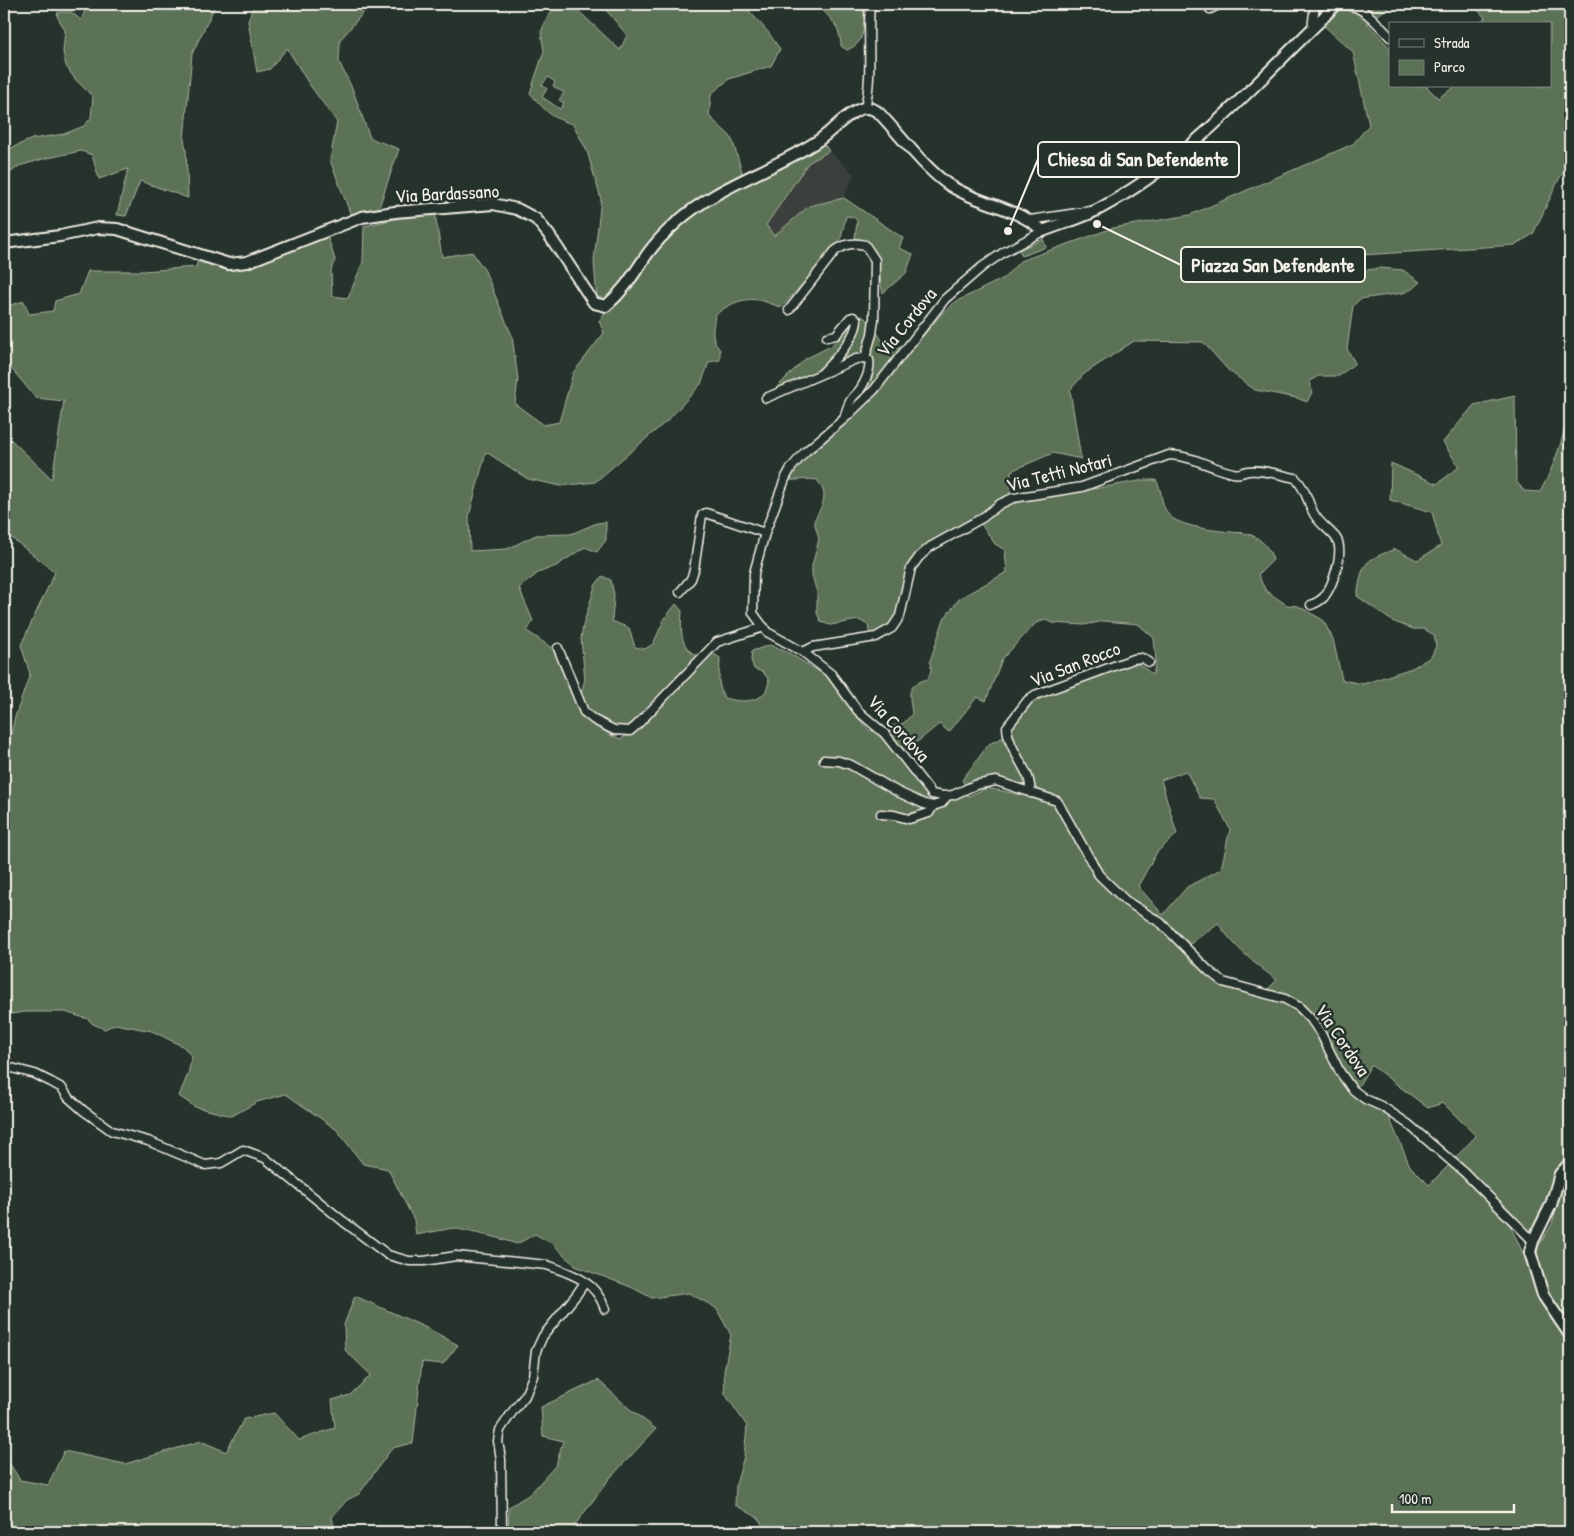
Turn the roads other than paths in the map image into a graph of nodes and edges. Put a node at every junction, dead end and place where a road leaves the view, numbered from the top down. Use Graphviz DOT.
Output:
graph roads {
  1 [pos="870,4"];
  2 [pos="1220,4"];
  3 [pos="1315,4"];
  4 [pos="1335,4"];
  5 [pos="1210,9"];
  6 [pos="1312,30"];
  7 [pos="1389,36"];
  8 [pos="865,108"];
  9 [pos="1098,210"];
  10 [pos="1030,220"];
  11 [pos="1043,231"];
  12 [pos="4,243"];
  13 [pos="789,310"];
  14 [pos="826,336"];
  15 [pos="865,358"];
  16 [pos="818,376"];
  17 [pos="766,398"];
  18 [pos="844,419"];
  19 [pos="765,533"];
  20 [pos="680,592"];
  21 [pos="1311,605"];
  22 [pos="764,627"];
  23 [pos="558,648"];
  24 [pos="802,652"];
  25 [pos="1148,662"];
  26 [pos="824,760"];
  27 [pos="1031,793"];
  28 [pos="947,796"];
  29 [pos="933,806"];
  30 [pos="881,814"];
  31 [pos="4,1066"];
  32 [pos="1570,1163"];
  33 [pos="1533,1241"];
  34 [pos="585,1282"];
  35 [pos="605,1309"];
  36 [pos="1570,1335"];
  37 [pos="502,1532"];
  1 -- 8 [label="street"];
  2 -- 5 [label="street"];
  3 -- 6 [label="street"];
  4 -- 6 [label="street"];
  4 -- 7 [label="street"];
  6 -- 9 [label="street"];
  8 -- 10 [label="street"];
  8 -- 12 [label="street, Via Bardassano"];
  9 -- 10 [label="street"];
  9 -- 11 [label="street"];
  10 -- 11 [label="street"];
  11 -- 18 [label="street, Via Cordova"];
  13 -- 15 [label="street"];
  14 -- 16 [label="street"];
  15 -- 16 [label="street"];
  15 -- 18 [label="street"];
  16 -- 17 [label="street"];
  18 -- 19 [label="street, Via Cordova"];
  19 -- 20 [label="street"];
  19 -- 22 [label="street, Via Cordova"];
  21 -- 24 [label="street, Via Tetti Notari"];
  22 -- 23 [label="street"];
  22 -- 24 [label="street, Via Cordova"];
  24 -- 28 [label="street, Via Cordova"];
  25 -- 27 [label="street, Via San Rocco"];
  26 -- 29 [label="street"];
  27 -- 28 [label="street, Via Cordova"];
  27 -- 33 [label="street, Via Cordova"];
  28 -- 29 [label="street"];
  29 -- 30 [label="street"];
  31 -- 34 [label="street"];
  32 -- 33 [label="street"];
  33 -- 36 [label="street"];
  34 -- 35 [label="street"];
  34 -- 37 [label="street"];
}
